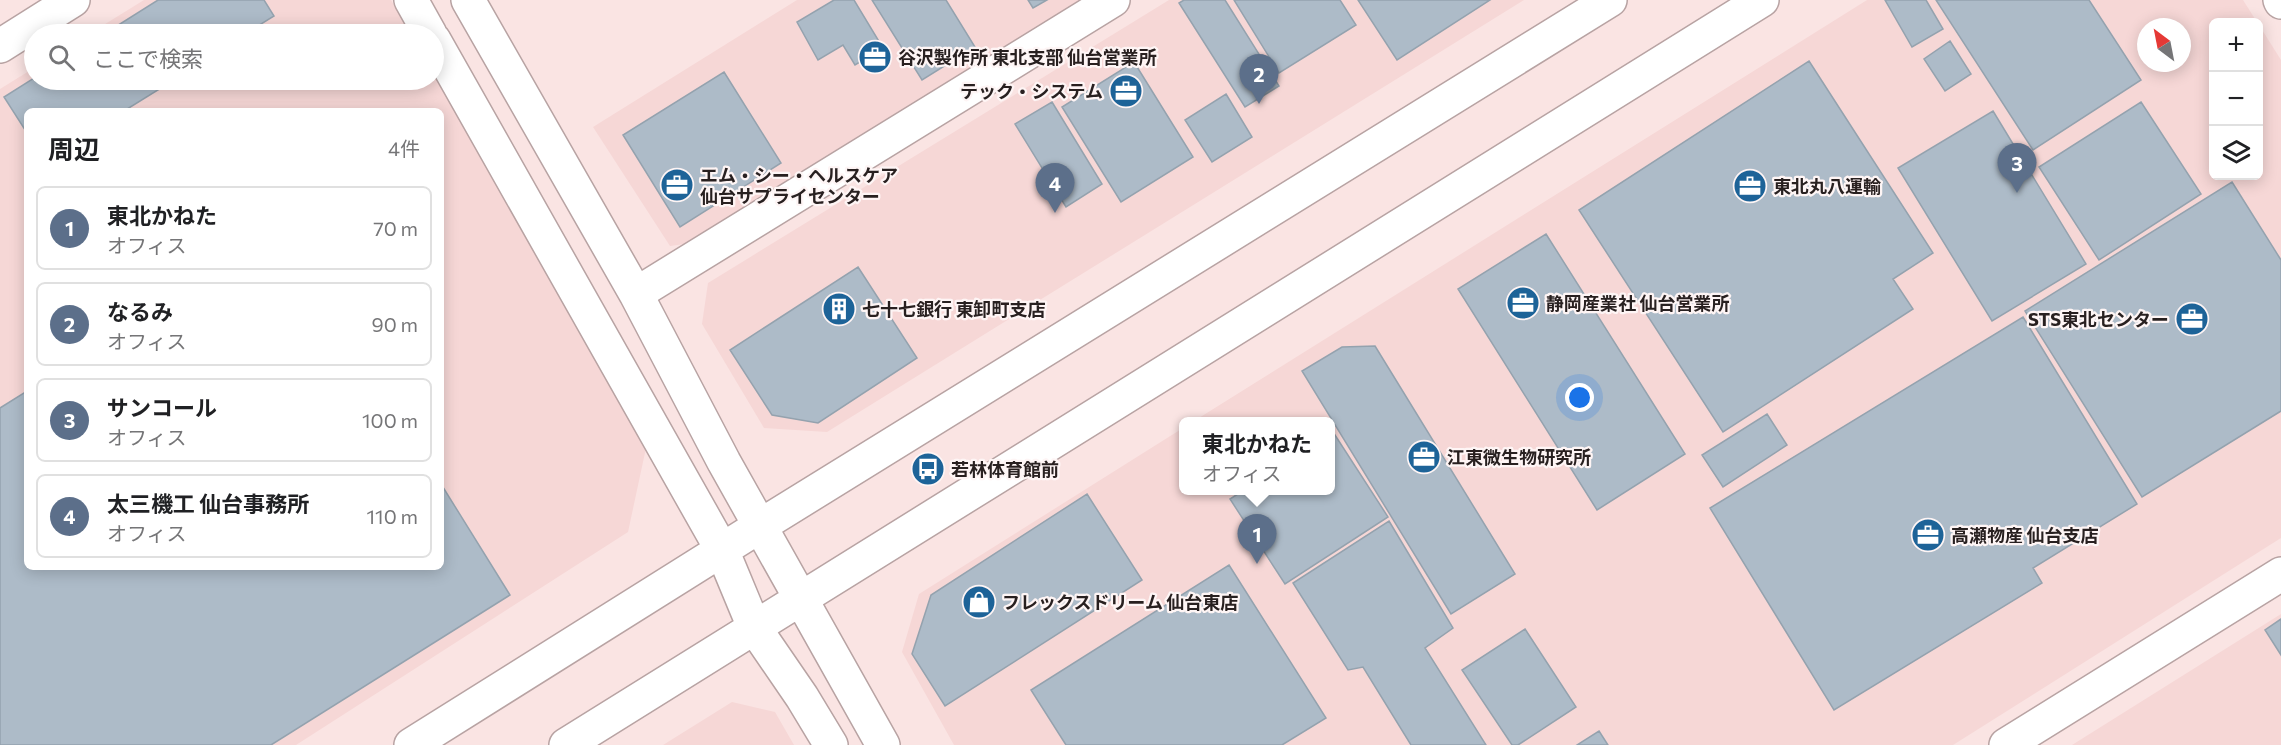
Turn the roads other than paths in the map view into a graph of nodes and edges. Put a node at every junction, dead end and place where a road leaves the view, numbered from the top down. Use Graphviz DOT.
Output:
graph roads {
  1 [pos="73,0"];
  2 [pos="411,0"];
  3 [pos="468,0"];
  4 [pos="1113,0"];
  5 [pos="1610,0"];
  6 [pos="1762,0"];
  7 [pos="35,24"];
  8 [pos="424,24"];
  9 [pos="24,31"];
  10 [pos="0,46"];
  11 [pos="444,58"];
  12 [pos="636,294"];
  13 [pos="760,526"];
  14 [pos="722,550"];
  15 [pos="2281,574"];
  16 [pos="801,600"];
  17 [pos="754,627"];
  18 [pos="411,745"];
  19 [pos="566,745"];
  20 [pos="831,745"];
  21 [pos="883,745"];
  22 [pos="2006,745"];
  1 -- 7 [label="street"];
  2 -- 8 [label="street"];
  3 -- 12 [label="street"];
  4 -- 12 [label="street"];
  5 -- 13 [label="street"];
  6 -- 16 [label="street"];
  9 -- 10 [label="street"];
  11 -- 14 [label="street"];
  12 -- 13 [label="street"];
  13 -- 14 [label="street"];
  13 -- 16 [label="street"];
  14 -- 17 [label="street"];
  14 -- 18 [label="street"];
  15 -- 22 [label="street"];
  16 -- 17 [label="street"];
  16 -- 21 [label="street"];
  17 -- 19 [label="street"];
  17 -- 20 [label="street"];
}
